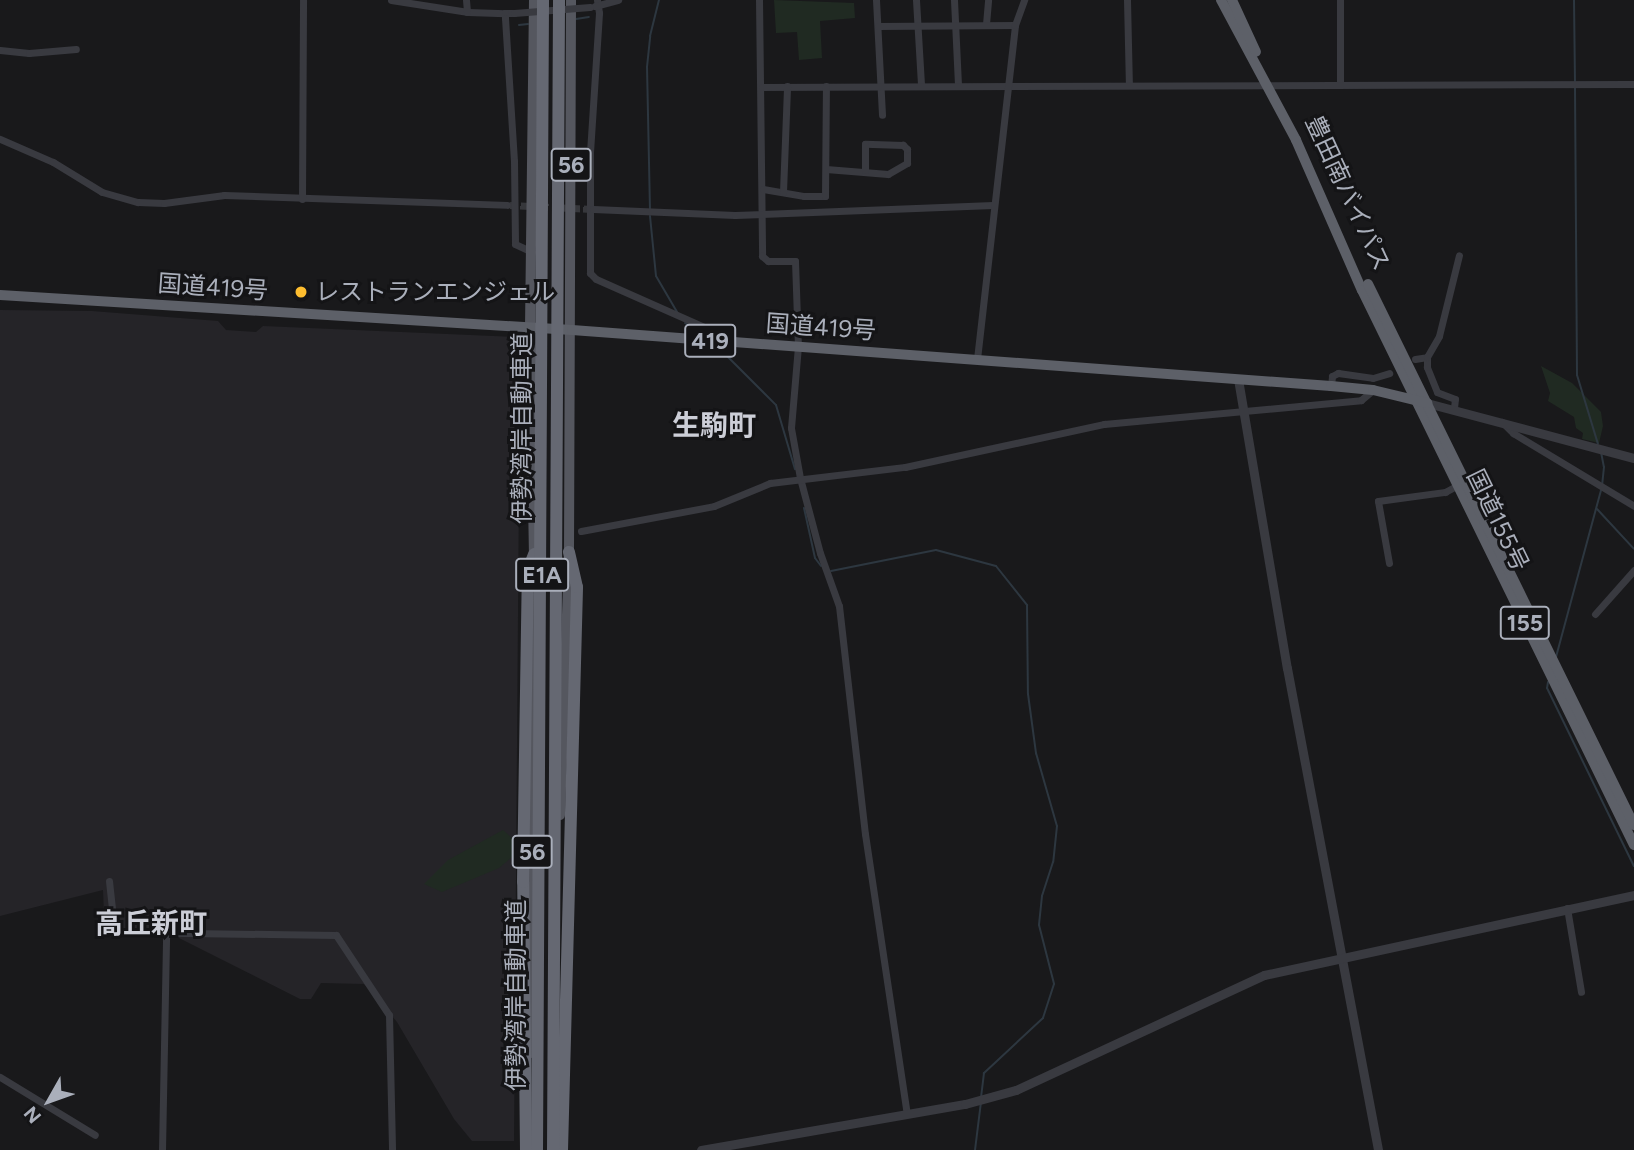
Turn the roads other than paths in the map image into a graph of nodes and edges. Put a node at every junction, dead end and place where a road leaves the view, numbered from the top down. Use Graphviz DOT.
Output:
graph roads {
  1 [pos="303,0"];
  2 [pos="391,0"];
  3 [pos="466,0"];
  4 [pos="534,0"];
  5 [pos="543,0"];
  6 [pos="559,0"];
  7 [pos="571,0"];
  8 [pos="618,0"];
  9 [pos="759,0"];
  10 [pos="876,0"];
  11 [pos="916,0"];
  12 [pos="954,0"];
  13 [pos="988,0"];
  14 [pos="1024,0"];
  15 [pos="1127,0"];
  16 [pos="1221,0"];
  17 [pos="1231,0"];
  18 [pos="1340,0"];
  19 [pos="595,4"];
  20 [pos="467,12"];
  21 [pos="505,13"];
  22 [pos="986,24"];
  23 [pos="956,25"];
  24 [pos="1015,25"];
  25 [pos="878,26"];
  26 [pos="917,26"];
  27 [pos="76,49"];
  28 [pos="0,50"];
  29 [pos="958,84"];
  30 [pos="1634,84"];
  31 [pos="921,85"];
  32 [pos="1129,85"];
  33 [pos="1340,85"];
  34 [pos="787,86"];
  35 [pos="826,86"];
  36 [pos="880,86"];
  37 [pos="1008,86"];
  38 [pos="1270,86"];
  39 [pos="762,87"];
  40 [pos="883,115"];
  41 [pos="0,139"];
  42 [pos="590,152"];
  43 [pos="570,154"];
  44 [pos="514,161"];
  45 [pos="532,161"];
  46 [pos="826,169"];
  47 [pos="865,170"];
  48 [pos="763,189"];
  49 [pos="783,192"];
  50 [pos="302,199"];
  51 [pos="507,205"];
  52 [pos="993,205"];
  53 [pos="593,209"];
  54 [pos="762,213"];
  55 [pos="532,252"];
  56 [pos="1459,255"];
  57 [pos="0,295"];
  58 [pos="530,328"];
  59 [pos="572,330"];
  60 [pos="724,342"];
  61 [pos="798,346"];
  62 [pos="1427,357"];
  63 [pos="977,359"];
  64 [pos="1415,359"];
  65 [pos="1389,373"];
  66 [pos="1238,379"];
  67 [pos="1331,386"];
  68 [pos="1373,390"];
  69 [pos="1423,402"];
  70 [pos="1454,408"];
  71 [pos="1244,410"];
  72 [pos="1501,420"];
  73 [pos="1634,458"];
  74 [pos="800,478"];
  75 [pos="1458,485"];
  76 [pos="1634,506"];
  77 [pos="581,531"];
  78 [pos="569,552"];
  79 [pos="534,554"];
  80 [pos="1389,563"];
  81 [pos="1634,570"];
  82 [pos="1595,614"];
  83 [pos="1634,825"];
  84 [pos="1634,845"];
  85 [pos="109,881"];
  86 [pos="1634,895"];
  87 [pos="1567,908"];
  88 [pos="166,935"];
  89 [pos="1343,957"];
  90 [pos="1581,992"];
  91 [pos="0,1077"];
  92 [pos="907,1114"];
  93 [pos="95,1135"];
  94 [pos="730,1148"];
  95 [pos="162,1150"];
  96 [pos="392,1150"];
  97 [pos="528,1150"];
  98 [pos="537,1150"];
  99 [pos="550,1150"];
  100 [pos="562,1150"];
  101 [pos="701,1150"];
  102 [pos="1378,1150"];
  1 -- 50 [label="street"];
  2 -- 20 [label="street"];
  3 -- 20 [label="street"];
  4 -- 45 [label="main road, 56"];
  5 -- 98 [label="highway, 伊勢湾岸自動車道 / E1A, bridge"];
  6 -- 99 [label="highway, 伊勢湾岸自動車道 / E1A, bridge"];
  7 -- 43 [label="main road, 56"];
  8 -- 19 [label="street"];
  9 -- 39 [label="street"];
  10 -- 25 [label="street"];
  11 -- 26 [label="street"];
  12 -- 23 [label="street"];
  13 -- 22 [label="street"];
  14 -- 24 [label="street"];
  15 -- 32 [label="street"];
  16 -- 38 [label="highway, 豊田南バイパス / 155"];
  17 -- 38 [label="highway, 豊田南バイパス / 155"];
  18 -- 33 [label="street"];
  19 -- 21 [label="street, bridge"];
  19 -- 42 [label="street"];
  20 -- 21 [label="street"];
  21 -- 44 [label="street"];
  22 -- 23 [label="street"];
  22 -- 24 [label="street"];
  23 -- 26 [label="street"];
  23 -- 29 [label="street"];
  24 -- 37 [label="street"];
  25 -- 26 [label="street"];
  25 -- 36 [label="street"];
  26 -- 31 [label="street"];
  27 -- 28 [label="street"];
  29 -- 31 [label="street"];
  29 -- 37 [label="street"];
  30 -- 33 [label="street"];
  31 -- 36 [label="street"];
  32 -- 37 [label="street"];
  32 -- 38 [label="street"];
  33 -- 38 [label="street"];
  34 -- 35 [label="street"];
  34 -- 39 [label="street"];
  34 -- 49 [label="street"];
  35 -- 36 [label="street"];
  35 -- 46 [label="street"];
  36 -- 40 [label="street"];
  37 -- 52 [label="street"];
  38 -- 69 [label="highway, 豊田南バイパス / 155"];
  39 -- 48 [label="street"];
  41 -- 50 [label="street"];
  42 -- 43 [label="street"];
  42 -- 60 [label="street"];
  43 -- 59 [label="main road, 56"];
  44 -- 45 [label="street"];
  44 -- 55 [label="street"];
  45 -- 55 [label="main road, 56"];
  46 -- 47 [label="street"];
  46 -- 49 [label="street"];
  47 -- 47 [label="street"];
  48 -- 49 [label="street"];
  48 -- 54 [label="street"];
  50 -- 51 [label="street"];
  52 -- 54 [label="street"];
  52 -- 63 [label="street"];
  53 -- 54 [label="street"];
  54 -- 61 [label="street"];
  55 -- 58 [label="main road, 56"];
  56 -- 62 [label="street"];
  57 -- 58 [label="highway, 国道419号 / 419"];
  58 -- 59 [label="highway, 国道419号 / 419"];
  58 -- 79 [label="main road, 56"];
  59 -- 60 [label="highway, 国道419号 / 419"];
  59 -- 78 [label="main road, 56"];
  60 -- 61 [label="highway, 国道419号 / 419"];
  61 -- 63 [label="highway, 国道419号 / 419"];
  61 -- 74 [label="street"];
  62 -- 64 [label="street"];
  62 -- 70 [label="street"];
  63 -- 66 [label="highway, 国道419号 / 419"];
  65 -- 67 [label="street"];
  66 -- 67 [label="highway, 国道419号 / 419"];
  66 -- 71 [label="street"];
  67 -- 68 [label="highway, 国道419号 / 419"];
  68 -- 69 [label="highway, 国道419号 / 419"];
  68 -- 71 [label="street"];
  69 -- 70 [label="street"];
  69 -- 75 [label="highway, 国道155号 / 155"];
  69 -- 83 [label="highway, 国道155号 / 155"];
  70 -- 72 [label="street"];
  71 -- 74 [label="street"];
  71 -- 89 [label="street"];
  72 -- 73 [label="street"];
  72 -- 76 [label="street"];
  74 -- 77 [label="street"];
  74 -- 92 [label="street"];
  75 -- 80 [label="street"];
  75 -- 84 [label="highway, 国道155号 / 155"];
  78 -- 99 [label="main road, 56"];
  78 -- 100 [label="highway"];
  79 -- 97 [label="main road, 56"];
  79 -- 97 [label="highway"];
  81 -- 82 [label="street"];
  85 -- 88 [label="street"];
  86 -- 87 [label="street"];
  87 -- 89 [label="street"];
  87 -- 90 [label="street"];
  88 -- 95 [label="street"];
  88 -- 96 [label="street"];
  89 -- 92 [label="street"];
  89 -- 102 [label="street"];
  91 -- 93 [label="street"];
  92 -- 94 [label="street"];
  94 -- 101 [label="street"];
}
